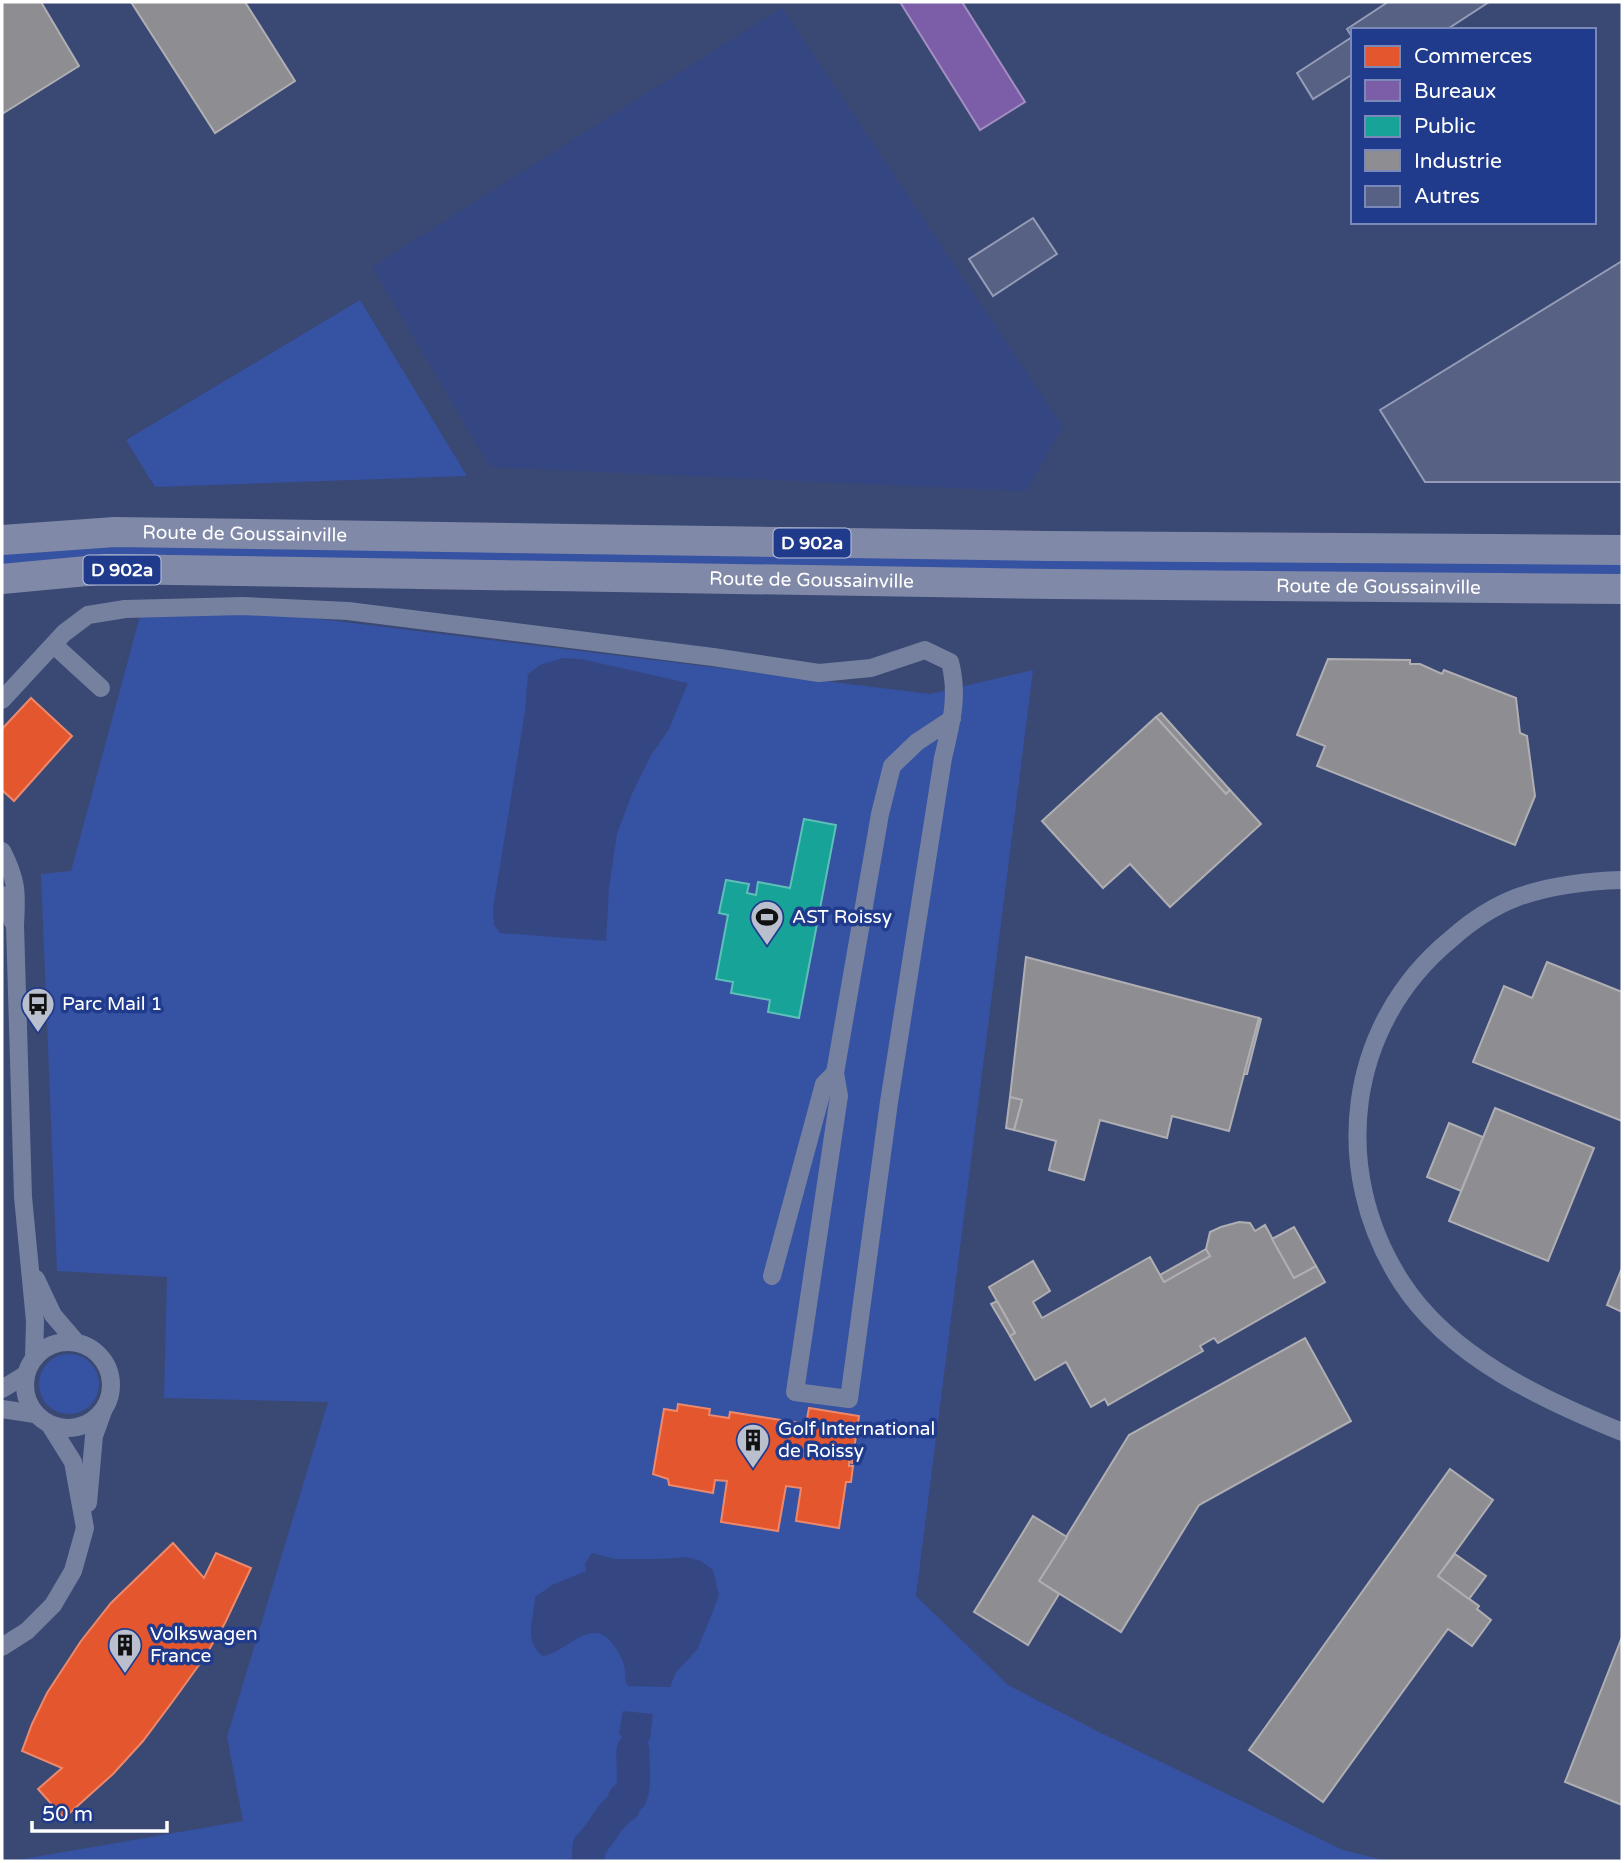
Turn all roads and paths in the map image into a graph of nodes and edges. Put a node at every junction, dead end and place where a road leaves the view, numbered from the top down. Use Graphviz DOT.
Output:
graph roads {
  1 [pos="2,540"];
  2 [pos="1622,550"];
  3 [pos="2,579"];
  4 [pos="1622,589"];
  5 [pos="54,645"];
  6 [pos="101,688"];
  7 [pos="2,700"];
  8 [pos="952,719"];
  9 [pos="2,851"];
  10 [pos="1622,880"];
  11 [pos="2,895"];
  12 [pos="15,925"];
  13 [pos="835,1073"];
  14 [pos="29,1265"];
  15 [pos="772,1276"];
  16 [pos="77,1343"];
  17 [pos="34,1357"];
  18 [pos="25,1375"];
  19 [pos="2,1389"];
  20 [pos="2,1409"];
  21 [pos="103,1411"];
  22 [pos="35,1414"];
  23 [pos="50,1425"];
  24 [pos="1622,1432"];
  25 [pos="85,1528"];
  26 [pos="2,1647"];
  1 -- 2 [label="main road, Route de Goussainville / D 902a"];
  3 -- 4 [label="main road, Route de Goussainville / D 902a"];
  5 -- 6 [label="street"];
  5 -- 7 [label="street"];
  5 -- 8 [label="street"];
  8 -- 13 [label="street"];
  8 -- 13 [label="street"];
  9 -- 12 [label="street"];
  10 -- 24 [label="street"];
  11 -- 12 [label="street"];
  12 -- 14 [label="street"];
  13 -- 15 [label="street"];
  14 -- 16 [label="street"];
  14 -- 17 [label="street"];
  16 -- 17 [label="street"];
  16 -- 21 [label="street"];
  17 -- 18 [label="street"];
  18 -- 19 [label="street"];
  18 -- 22 [label="street"];
  20 -- 22 [label="street"];
  21 -- 23 [label="street"];
  21 -- 25 [label="street"];
  22 -- 23 [label="street"];
  23 -- 25 [label="street"];
  25 -- 26 [label="street"];
}
